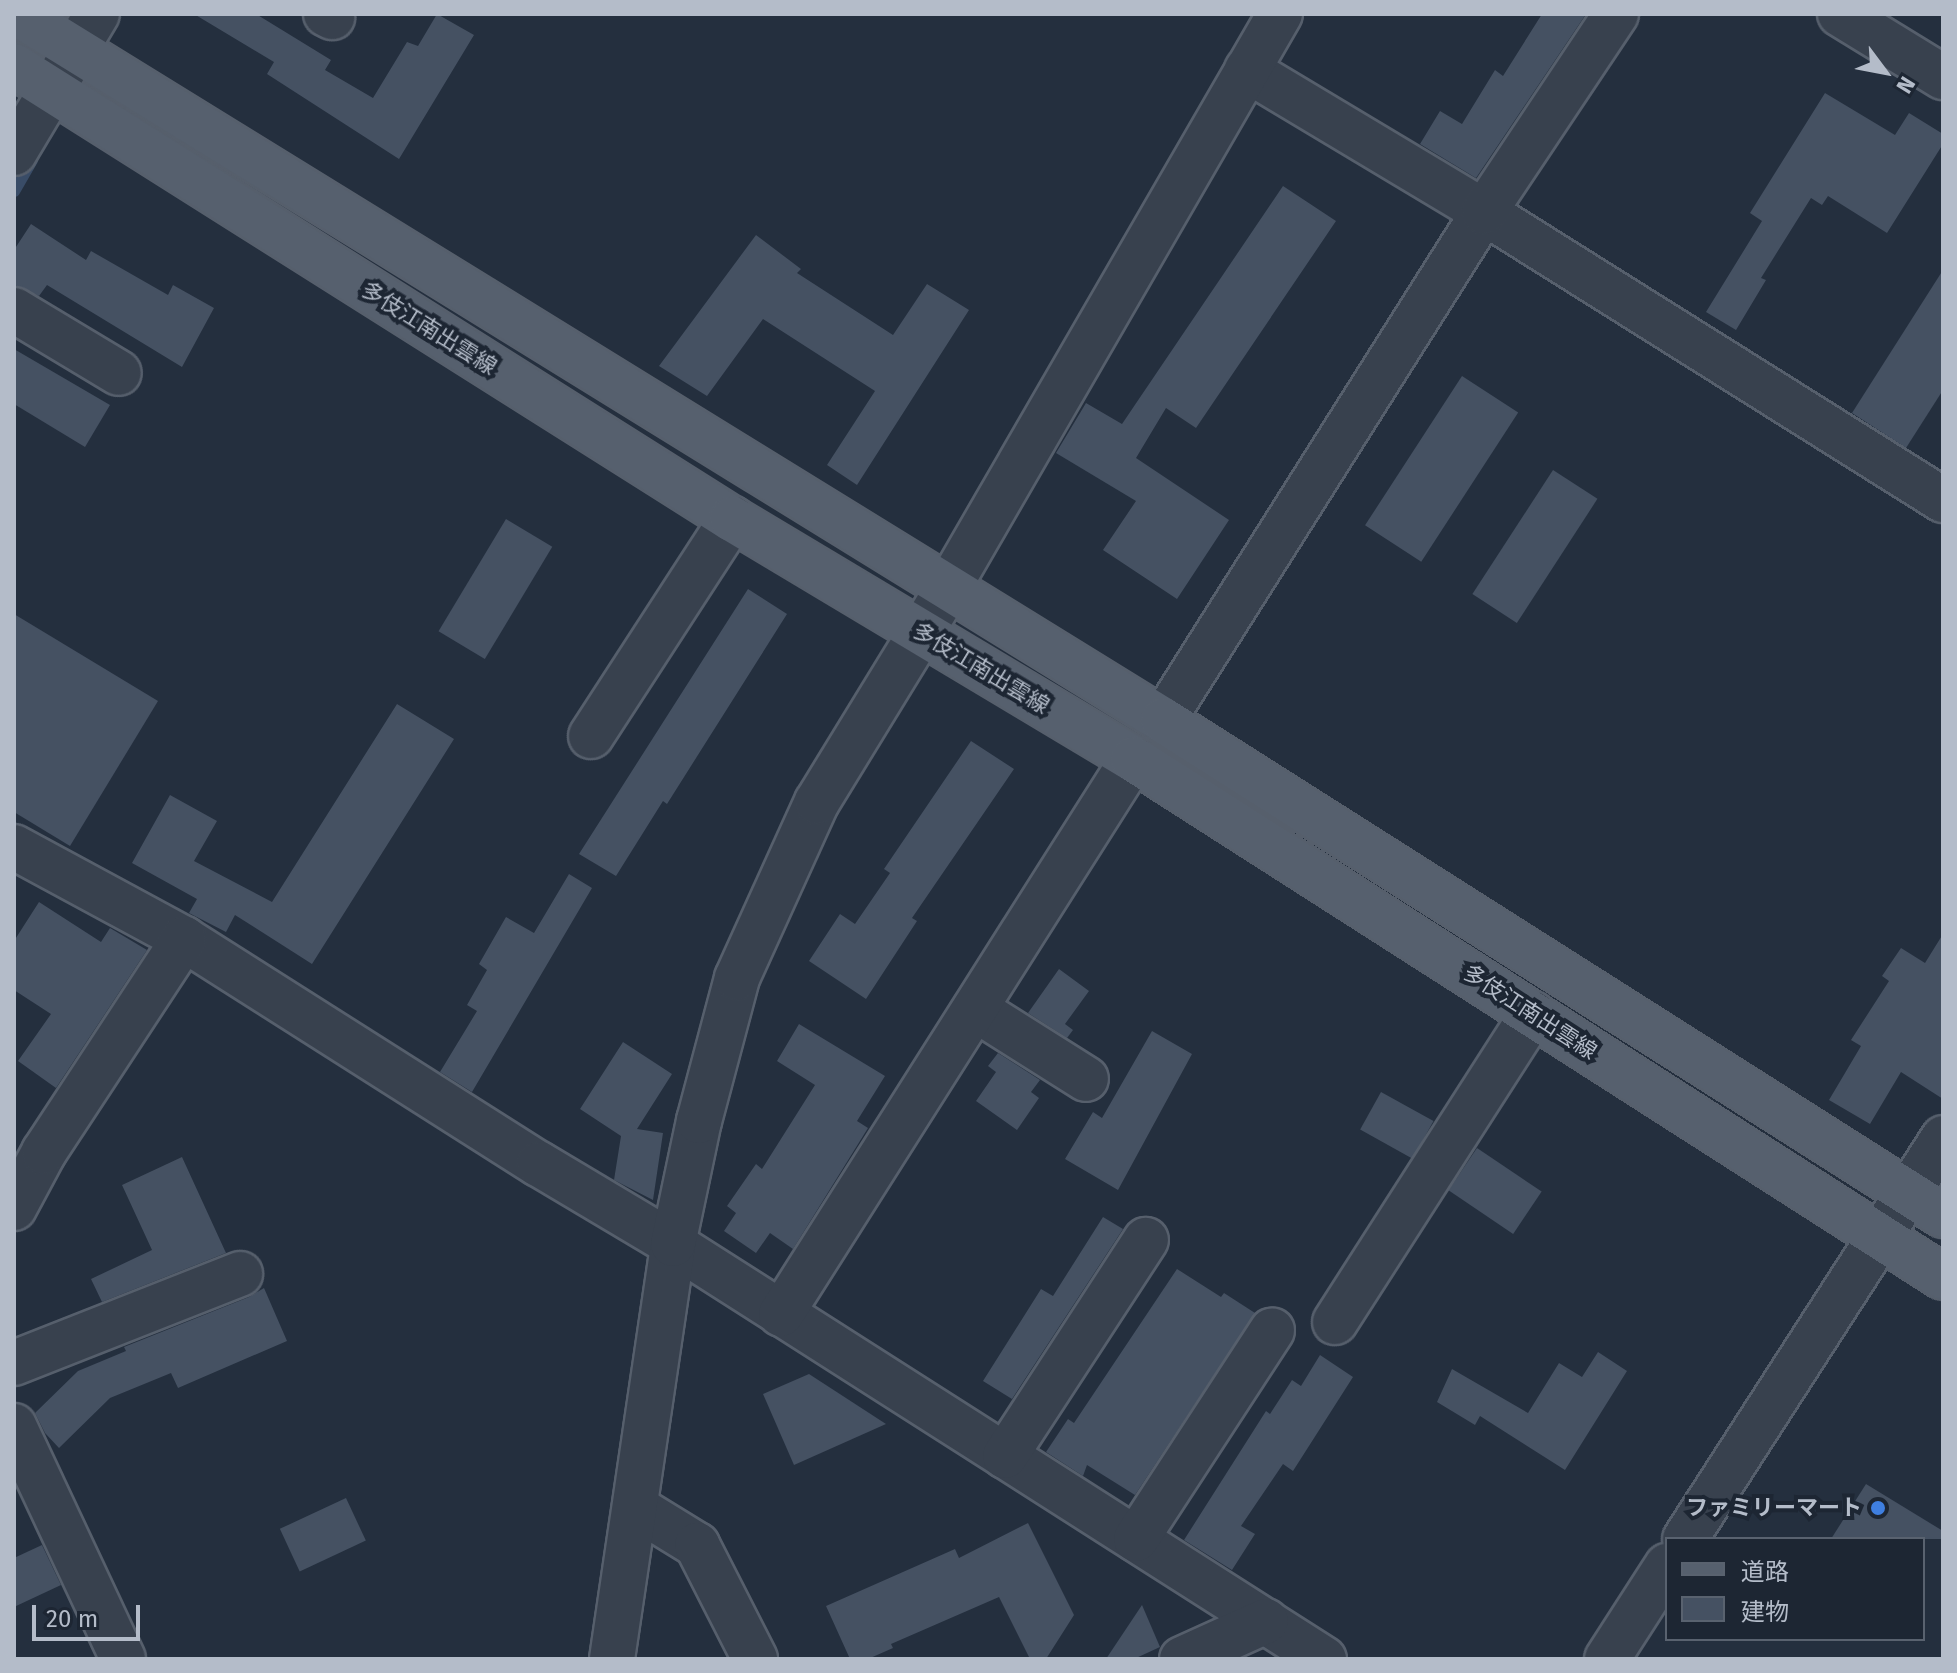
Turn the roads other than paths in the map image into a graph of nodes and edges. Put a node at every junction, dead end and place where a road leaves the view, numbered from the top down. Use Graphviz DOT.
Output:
graph roads {
  1 [pos="18,14"];
  2 [pos="97,14"];
  3 [pos="1280,14"];
  4 [pos="1616,14"];
  5 [pos="1840,14"];
  6 [pos="75,51"];
  7 [pos="14,66"];
  8 [pos="1247,70"];
  9 [pos="1943,77"];
  10 [pos="51,90"];
  11 [pos="14,153"];
  12 [pos="1484,212"];
  13 [pos="14,310"];
  14 [pos="119,373"];
  15 [pos="1943,500"];
  16 [pos="732,519"];
  17 [pos="948,588"];
  18 [pos="921,633"];
  19 [pos="1163,720"];
  20 [pos="591,736"];
  21 [pos="1133,759"];
  22 [pos="14,847"];
  23 [pos="184,939"];
  24 [pos="975,1009"];
  25 [pos="1533,1014"];
  26 [pos="1086,1079"];
  27 [pos="1943,1138"];
  28 [pos="1926,1204"];
  29 [pos="14,1208"];
  30 [pos="1881,1237"];
  31 [pos="1146,1240"];
  32 [pos="673,1244"];
  33 [pos="240,1274"];
  34 [pos="1943,1277"];
  35 [pos="781,1314"];
  36 [pos="1335,1322"];
  37 [pos="1272,1330"];
  38 [pos="14,1363"];
  39 [pos="14,1426"];
  40 [pos="1005,1456"];
  41 [pos="635,1507"];
  42 [pos="1686,1537"];
  43 [pos="1136,1539"];
  44 [pos="1665,1569"];
  45 [pos="1266,1621"];
  46 [pos="123,1659"];
  47 [pos="612,1659"];
  48 [pos="755,1659"];
  49 [pos="1182,1659"];
  50 [pos="1324,1659"];
  51 [pos="1607,1659"];
  1 -- 6 [label="main road"];
  2 -- 6 [label="street"];
  3 -- 8 [label="street"];
  4 -- 12 [label="street"];
  5 -- 9 [label="street"];
  6 -- 10 [label="street"];
  6 -- 17 [label="main road"];
  7 -- 10 [label="main road, 多伎江南出雲線"];
  8 -- 12 [label="street"];
  8 -- 17 [label="street"];
  10 -- 11 [label="street"];
  10 -- 16 [label="main road, 多伎江南出雲線"];
  12 -- 15 [label="street"];
  12 -- 19 [label="street"];
  13 -- 14 [label="street"];
  16 -- 18 [label="main road, 多伎江南出雲線"];
  16 -- 20 [label="street"];
  17 -- 18 [label="street"];
  17 -- 19 [label="main road"];
  18 -- 21 [label="main road, 多伎江南出雲線"];
  18 -- 32 [label="street"];
  19 -- 28 [label="main road"];
  21 -- 24 [label="street"];
  21 -- 25 [label="main road, 多伎江南出雲線"];
  22 -- 23 [label="street"];
  23 -- 29 [label="street"];
  23 -- 32 [label="street"];
  24 -- 26 [label="street"];
  24 -- 35 [label="street"];
  25 -- 30 [label="main road, 多伎江南出雲線"];
  25 -- 36 [label="street"];
  27 -- 28 [label="street"];
  28 -- 30 [label="street"];
  30 -- 34 [label="main road, 多伎江南出雲線"];
  30 -- 42 [label="street"];
  31 -- 40 [label="street"];
  32 -- 35 [label="street"];
  32 -- 41 [label="street"];
  33 -- 38 [label="street"];
  35 -- 40 [label="street"];
  37 -- 43 [label="street"];
  39 -- 46 [label="street"];
  40 -- 43 [label="street"];
  41 -- 47 [label="street"];
  41 -- 48 [label="street"];
  43 -- 45 [label="street"];
  44 -- 51 [label="street"];
  45 -- 49 [label="street"];
  45 -- 50 [label="street"];
}
